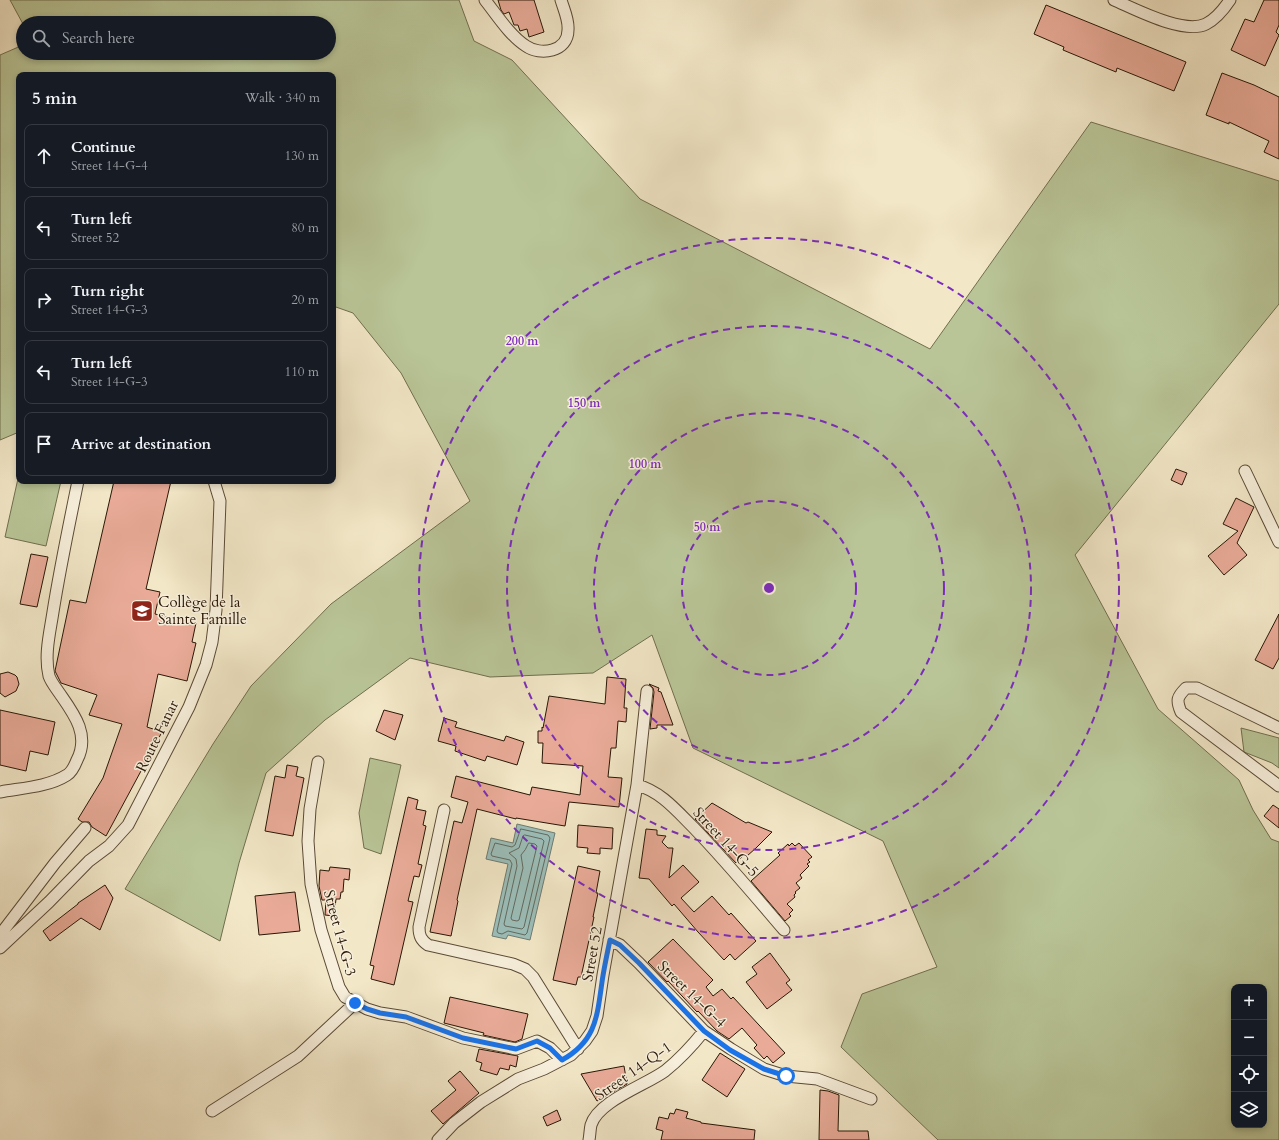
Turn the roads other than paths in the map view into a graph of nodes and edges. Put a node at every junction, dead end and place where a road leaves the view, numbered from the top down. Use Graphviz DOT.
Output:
graph roads {
  1 [pos="485,0"];
  2 [pos="561,0"];
  3 [pos="1114,0"];
  4 [pos="1230,0"];
  5 [pos="1245,471"];
  6 [pos="77,484"];
  7 [pos="215,484"];
  8 [pos="1279,542"];
  9 [pos="647,691"];
  10 [pos="1279,728"];
  11 [pos="318,762"];
  12 [pos="637,785"];
  13 [pos="1279,786"];
  14 [pos="0,792"];
  15 [pos="444,810"];
  16 [pos="85,828"];
  17 [pos="784,930"];
  18 [pos="0,935"];
  19 [pos="610,940"];
  20 [pos="0,948"];
  21 [pos="355,1003"];
  22 [pos="704,1031"];
  23 [pos="578,1049"];
  24 [pos="562,1060"];
  25 [pos="871,1099"];
  26 [pos="212,1111"];
  27 [pos="438,1140"];
  28 [pos="589,1140"];
  1 -- 2 [label="street"];
  3 -- 4 [label="street"];
  5 -- 8 [label="street"];
  6 -- 14 [label="street"];
  7 -- 20 [label="street, Route Fanar"];
  9 -- 12 [label="street, Street 52"];
  10 -- 13 [label="street"];
  11 -- 21 [label="street, Street 14-G-3"];
  12 -- 17 [label="street, Street 14-G-5"];
  12 -- 19 [label="street, Street 52"];
  15 -- 23 [label="street"];
  16 -- 18 [label="street"];
  19 -- 22 [label="street, Street 14-G-4"];
  19 -- 23 [label="street, Street 52"];
  21 -- 24 [label="street, Street 14-G-3"];
  21 -- 26 [label="street"];
  22 -- 25 [label="street, Street 14-G-4"];
  22 -- 28 [label="street, Street 14-Q-1"];
  23 -- 24 [label="street, Street 52"];
  24 -- 27 [label="street, Street 52"];
}
